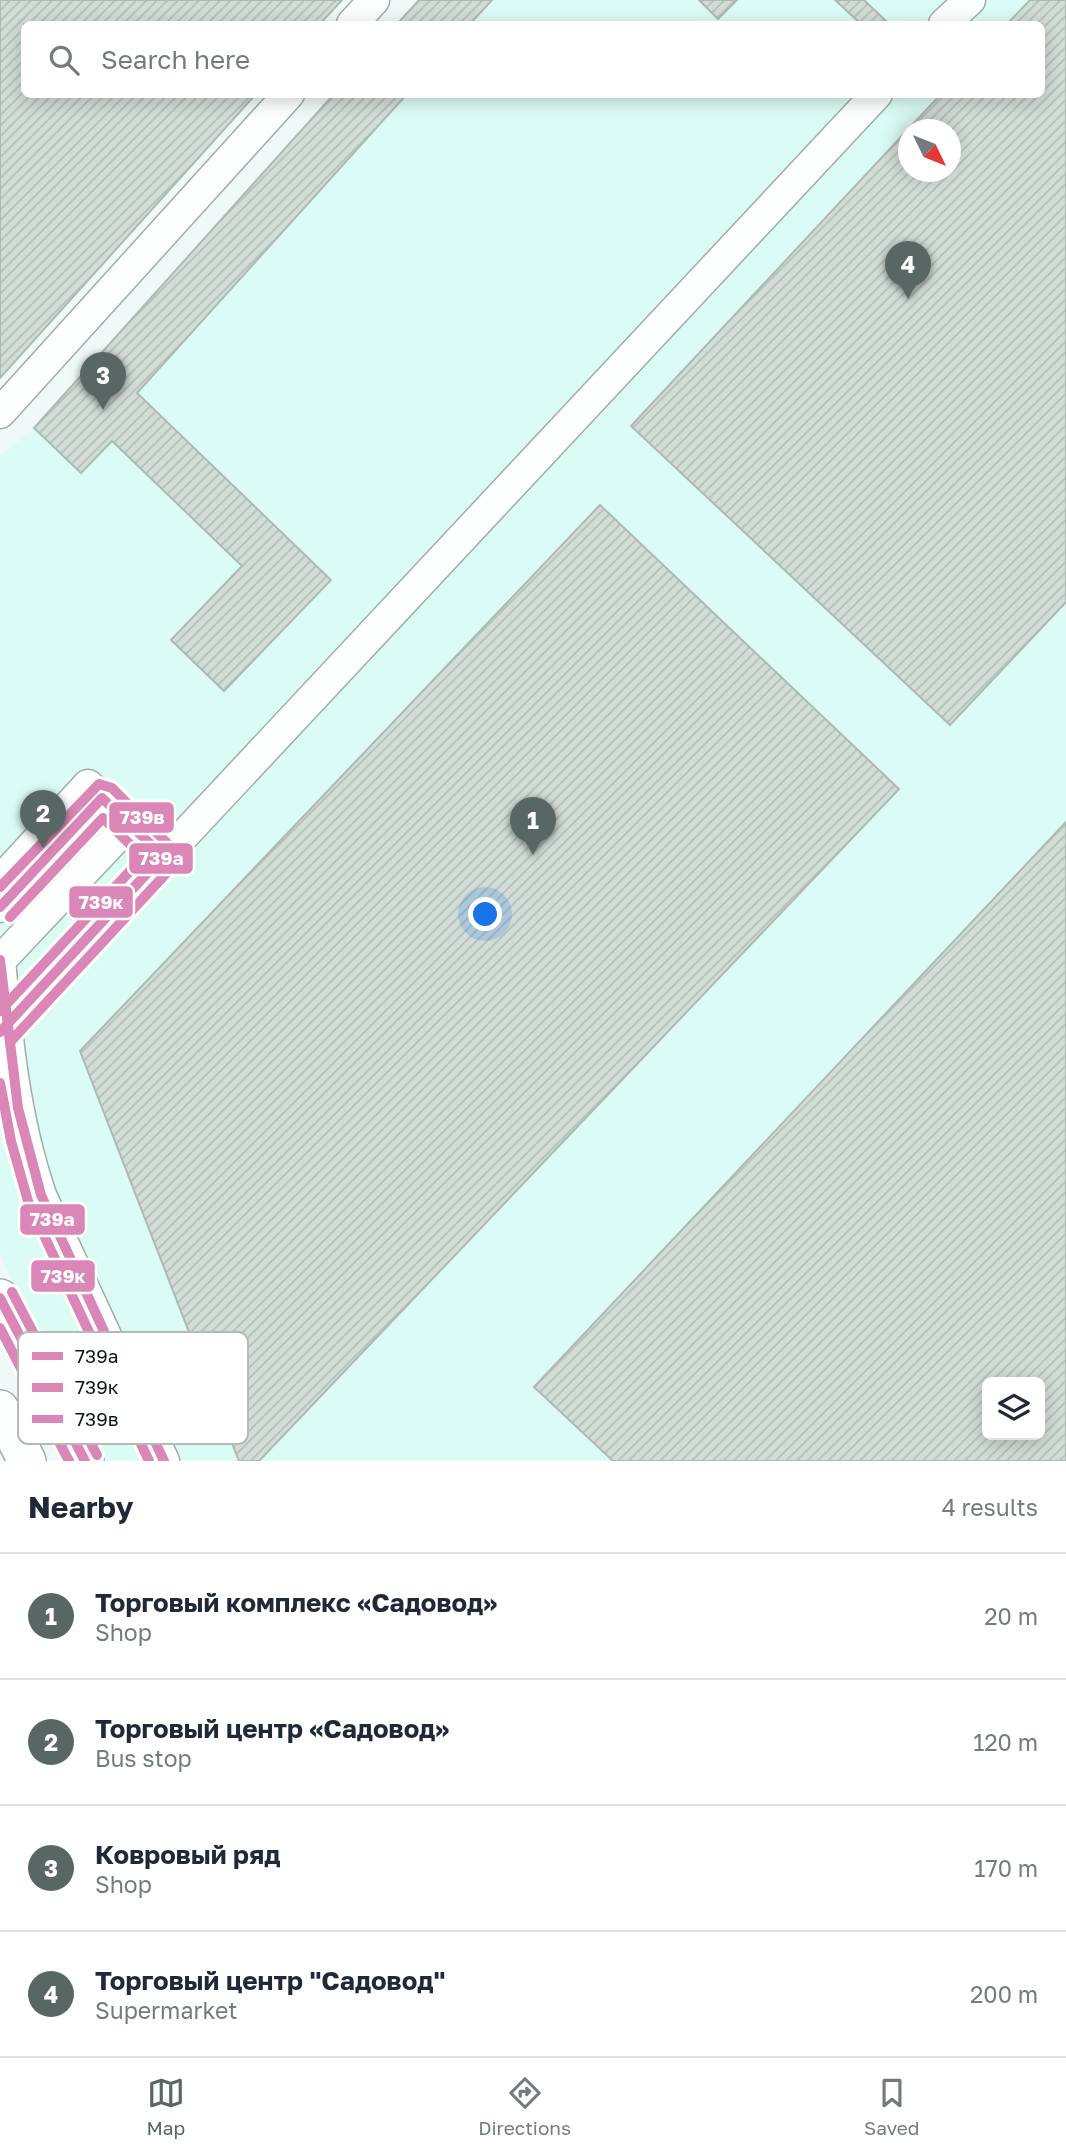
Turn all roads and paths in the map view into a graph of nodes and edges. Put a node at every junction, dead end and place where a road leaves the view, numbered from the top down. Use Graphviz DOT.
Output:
graph roads {
  1 [pos="374,0"];
  2 [pos="970,0"];
  3 [pos="355,21"];
  4 [pos="947,21"];
  5 [pos="285,98"];
  6 [pos="873,98"];
  7 [pos="0,413"];
  8 [pos="116,811"];
  9 [pos="163,856"];
  10 [pos="0,881"];
  11 [pos="0,907"];
  12 [pos="0,934"];
  13 [pos="0,960"];
  14 [pos="3,1029"];
  15 [pos="0,1298"];
  16 [pos="104,1332"];
  17 [pos="18,1333"];
  18 [pos="0,1409"];
  19 [pos="18,1444"];
  20 [pos="18,1444"];
  21 [pos="76,1444"];
  22 [pos="156,1444"];
  23 [pos="27,1461"];
  24 [pos="85,1461"];
  25 [pos="164,1461"];
  1 -- 3 [label="street"];
  2 -- 4 [label="street"];
  5 -- 7 [label="street"];
  6 -- 9 [label="street"];
  8 -- 9 [label="street"];
  8 -- 10 [label="street"];
  8 -- 11 [label="street"];
  8 -- 12 [label="street"];
  8 -- 13 [label="street"];
  9 -- 14 [label="street"];
  13 -- 14 [label="street"];
  14 -- 16 [label="street"];
  15 -- 17 [label="main road"];
  18 -- 20 [label="main road"];
  19 -- 23 [label="main road"];
  21 -- 24 [label="main road"];
  22 -- 25 [label="street"];
}
